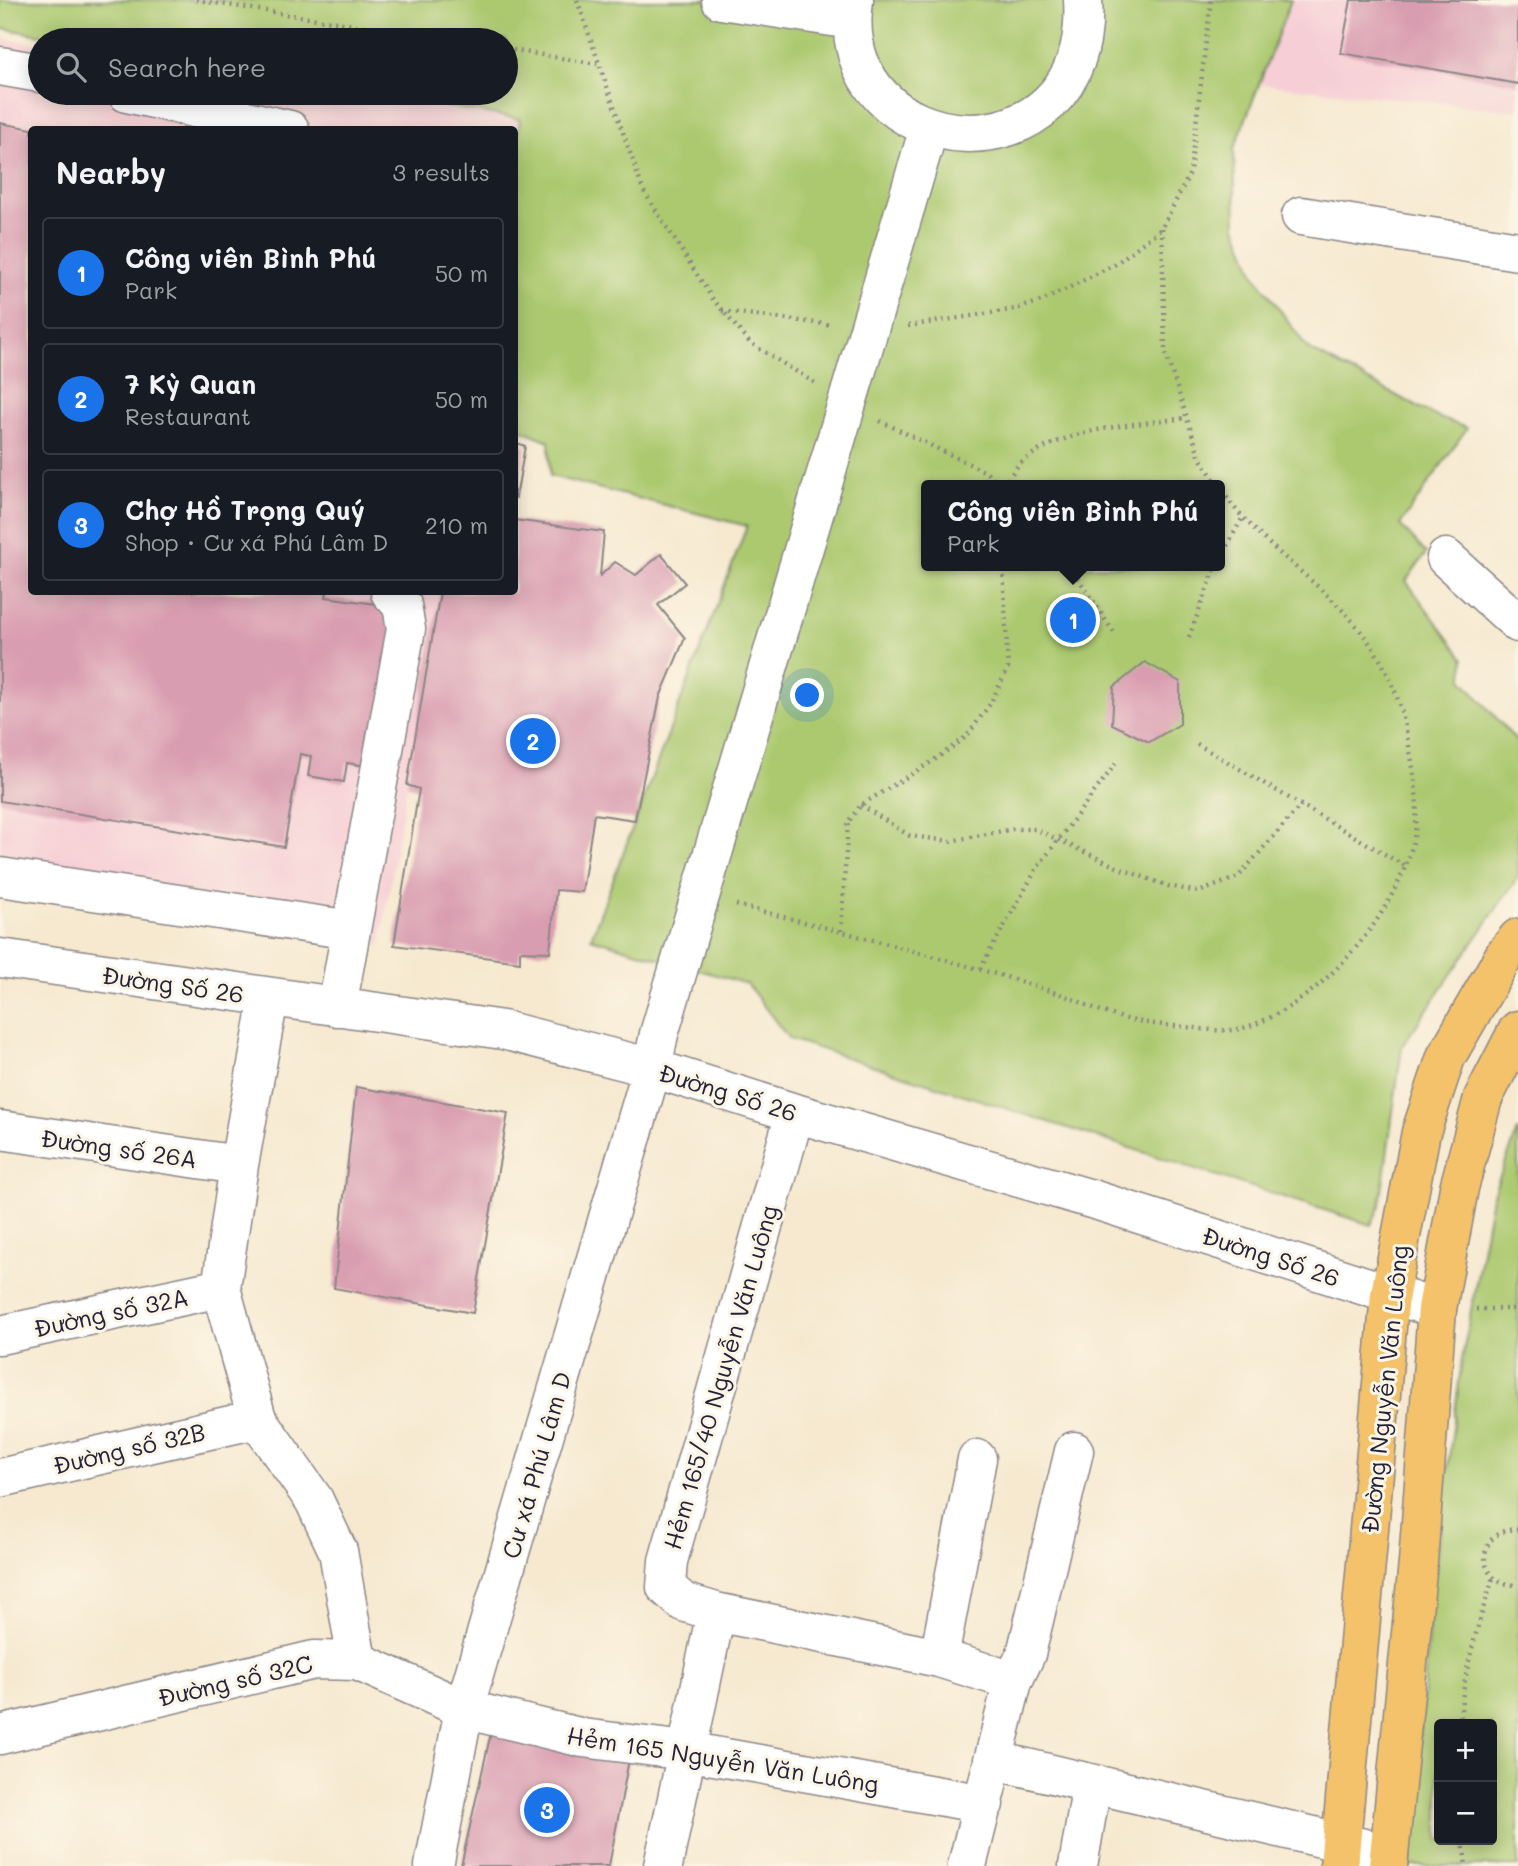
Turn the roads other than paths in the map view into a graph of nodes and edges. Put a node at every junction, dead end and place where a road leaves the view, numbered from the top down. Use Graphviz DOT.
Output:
graph roads {
  1 [pos="721,0"];
  2 [pos="1083,0"];
  3 [pos="853,10"];
  4 [pos="0,66"];
  5 [pos="28,71"];
  6 [pos="180,105"];
  7 [pos="272,126"];
  8 [pos="940,130"];
  9 [pos="1301,216"];
  10 [pos="1518,251"];
  11 [pos="857,408"];
  12 [pos="1446,558"];
  13 [pos="393,595"];
  14 [pos="1518,623"];
  15 [pos="0,877"];
  16 [pos="351,930"];
  17 [pos="1518,938"];
  18 [pos="0,958"];
  19 [pos="269,998"];
  20 [pos="337,1007"];
  21 [pos="1518,1030"];
  22 [pos="652,1068"];
  23 [pos="795,1113"];
  24 [pos="0,1130"];
  25 [pos="239,1166"];
  26 [pos="221,1288"];
  27 [pos="1390,1294"];
  28 [pos="1454,1309"];
  29 [pos="0,1335"];
  30 [pos="257,1419"];
  31 [pos="1074,1451"];
  32 [pos="977,1458"];
  33 [pos="0,1478"];
  34 [pos="716,1612"];
  35 [pos="939,1658"];
  36 [pos="357,1661"];
  37 [pos="1013,1681"];
  38 [pos="464,1709"];
  39 [pos="0,1735"];
  40 [pos="686,1751"];
  41 [pos="993,1760"];
  42 [pos="1092,1784"];
  43 [pos="984,1804"];
  44 [pos="1340,1854"];
  45 [pos="1389,1860"];
  46 [pos="434,1866"];
  47 [pos="663,1866"];
  48 [pos="967,1866"];
  49 [pos="1078,1866"];
  1 -- 3 [label="street"];
  2 -- 8 [label="street"];
  3 -- 8 [label="street"];
  4 -- 5 [label="street"];
  6 -- 7 [label="street"];
  8 -- 11 [label="street"];
  9 -- 10 [label="street"];
  11 -- 22 [label="street, Cư xá Phú Lâm D"];
  11 -- 22 [label="street"];
  12 -- 14 [label="street"];
  13 -- 16 [label="street"];
  15 -- 16 [label="street"];
  16 -- 20 [label="street"];
  17 -- 27 [label="main road, Đường Nguyễn Văn Luông"];
  18 -- 19 [label="street, Đường Số 26"];
  19 -- 20 [label="street, Đường Số 26"];
  19 -- 25 [label="street"];
  20 -- 22 [label="street, Đường Số 26"];
  21 -- 28 [label="main road, Đường Nguyễn Văn Luông"];
  22 -- 23 [label="street, Đường Số 26"];
  22 -- 38 [label="street, Cư xá Phú Lâm D"];
  23 -- 27 [label="street, Đường Số 26"];
  23 -- 34 [label="street, Hẻm 165/40 Nguyễn Văn Luông"];
  24 -- 25 [label="street, Đường số 26A"];
  25 -- 26 [label="street"];
  26 -- 29 [label="street, Đường số 32A"];
  26 -- 30 [label="street"];
  27 -- 28 [label="street, Đường Số 26"];
  27 -- 44 [label="main road, Đường Nguyễn Văn Luông"];
  28 -- 45 [label="main road, Đường Nguyễn Văn Luông"];
  30 -- 33 [label="street, Đường số 32B"];
  30 -- 36 [label="street"];
  31 -- 37 [label="street"];
  32 -- 35 [label="street"];
  34 -- 35 [label="street"];
  34 -- 40 [label="street"];
  35 -- 37 [label="street"];
  36 -- 38 [label="street, Đường số 32C"];
  36 -- 39 [label="street, Đường số 32C"];
  37 -- 41 [label="street"];
  38 -- 40 [label="street, Hẻm 165 Nguyễn Văn Luông"];
  38 -- 46 [label="street, Cư xá Phú Lâm D"];
  40 -- 43 [label="street, Hẻm 165 Nguyễn Văn Luông"];
  40 -- 47 [label="street"];
  41 -- 42 [label="street"];
  41 -- 43 [label="street"];
  42 -- 44 [label="street"];
  42 -- 49 [label="street"];
  43 -- 48 [label="street"];
  44 -- 45 [label="street"];
}
